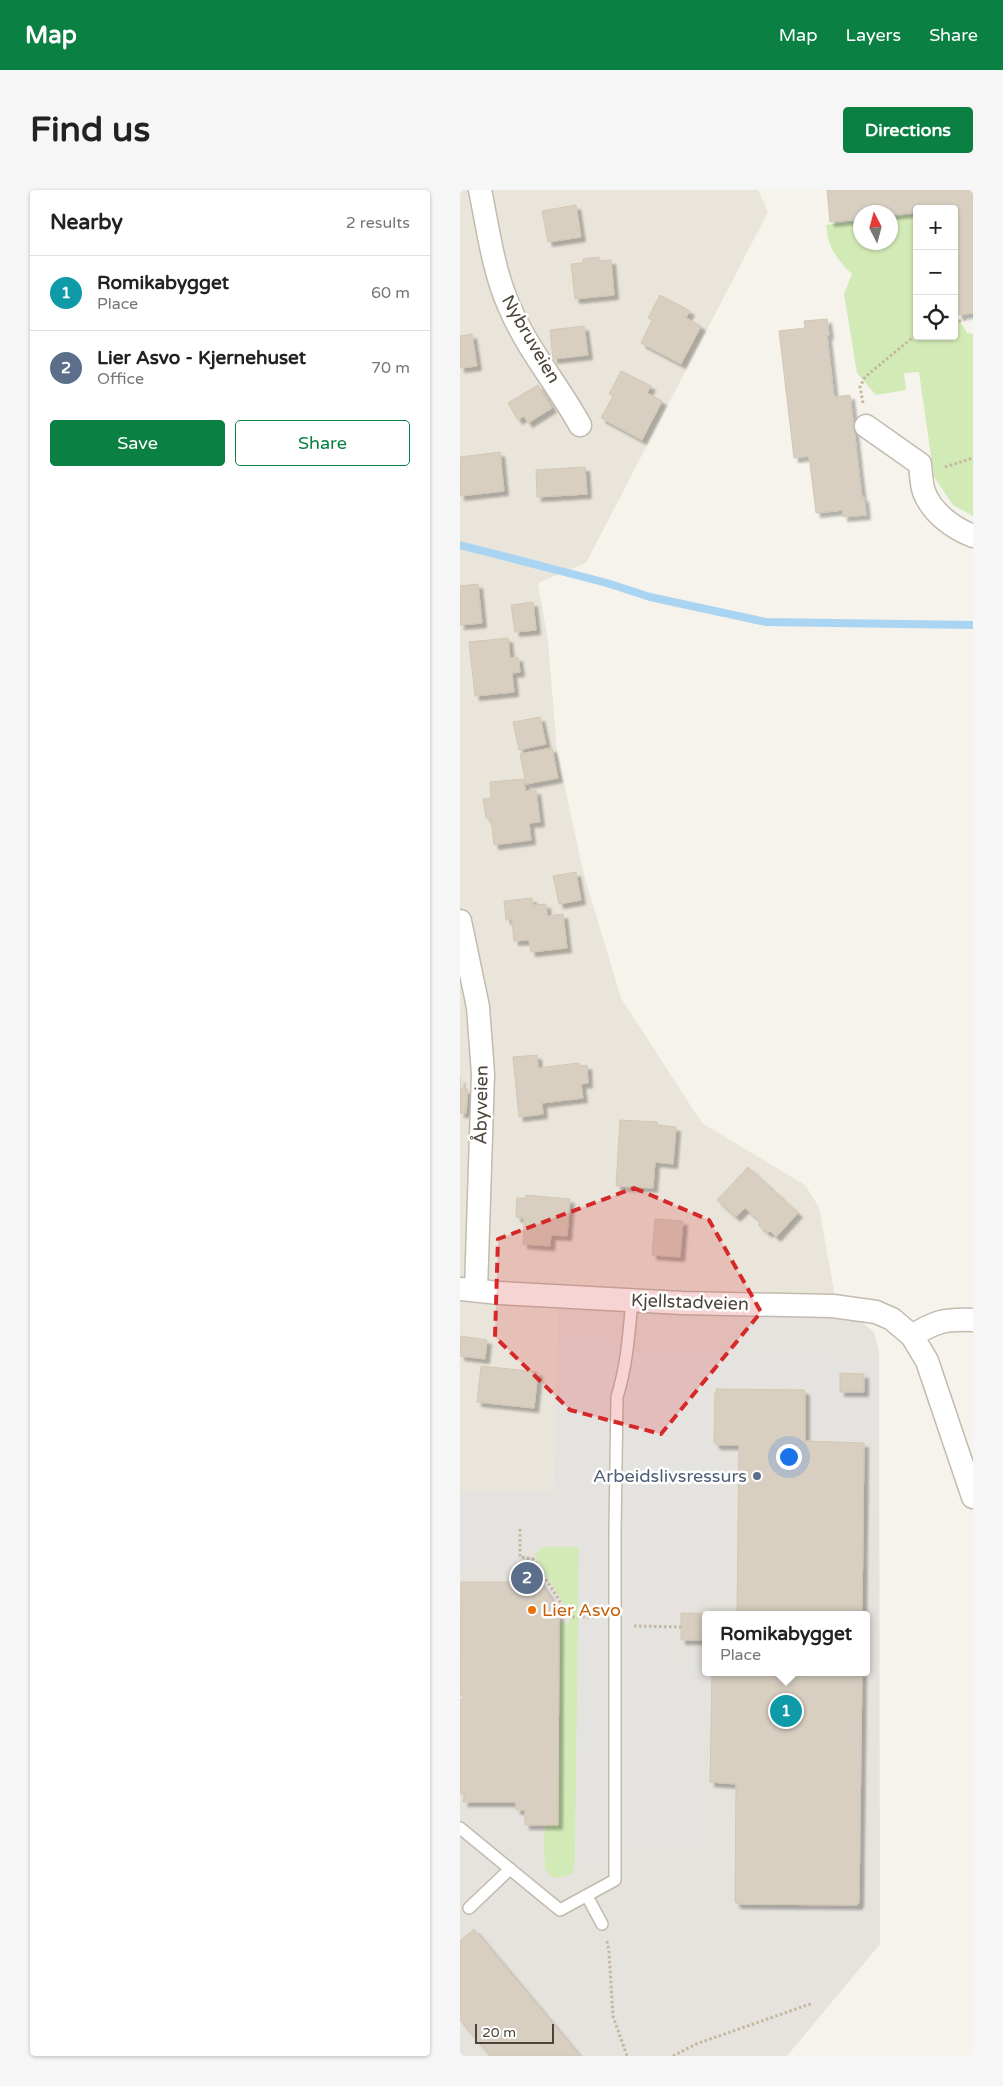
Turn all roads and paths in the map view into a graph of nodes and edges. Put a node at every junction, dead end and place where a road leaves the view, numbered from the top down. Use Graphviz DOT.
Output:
graph roads {
  1 [pos="480,190"];
  2 [pos="968,318"];
  3 [pos="958,322"];
  4 [pos="913,337"];
  5 [pos="580,425"];
  6 [pos="866,426"];
  7 [pos="973,536"];
  8 [pos="460,921"];
  9 [pos="468,1290"];
  10 [pos="632,1300"];
  11 [pos="973,1320"];
  12 [pos="912,1336"];
  13 [pos="973,1497"];
  14 [pos="520,1529"];
  15 [pos="615,1622"];
  16 [pos="681,1627"];
  17 [pos="460,1828"];
  18 [pos="510,1869"];
  19 [pos="586,1896"];
  20 [pos="469,1908"];
  21 [pos="602,1924"];
  22 [pos="813,2003"];
  23 [pos="628,2056"];
  24 [pos="673,2056"];
  1 -- 5 [label="street, Nybruveien"];
  2 -- 3 [label="path"];
  4 -- 6 [label="path"];
  6 -- 7 [label="street"];
  8 -- 9 [label="street, Åbyveien"];
  9 -- 10 [label="street, Kjellstadveien"];
  10 -- 12 [label="street, Kjellstadveien"];
  10 -- 15 [label="lane"];
  11 -- 12 [label="street"];
  12 -- 13 [label="street, Kjellstadveien"];
  14 -- 15 [label="path"];
  15 -- 16 [label="path"];
  15 -- 19 [label="lane"];
  17 -- 18 [label="lane"];
  18 -- 19 [label="lane"];
  18 -- 20 [label="lane"];
  19 -- 21 [label="lane"];
  21 -- 23 [label="path"];
  22 -- 24 [label="path"];
}
